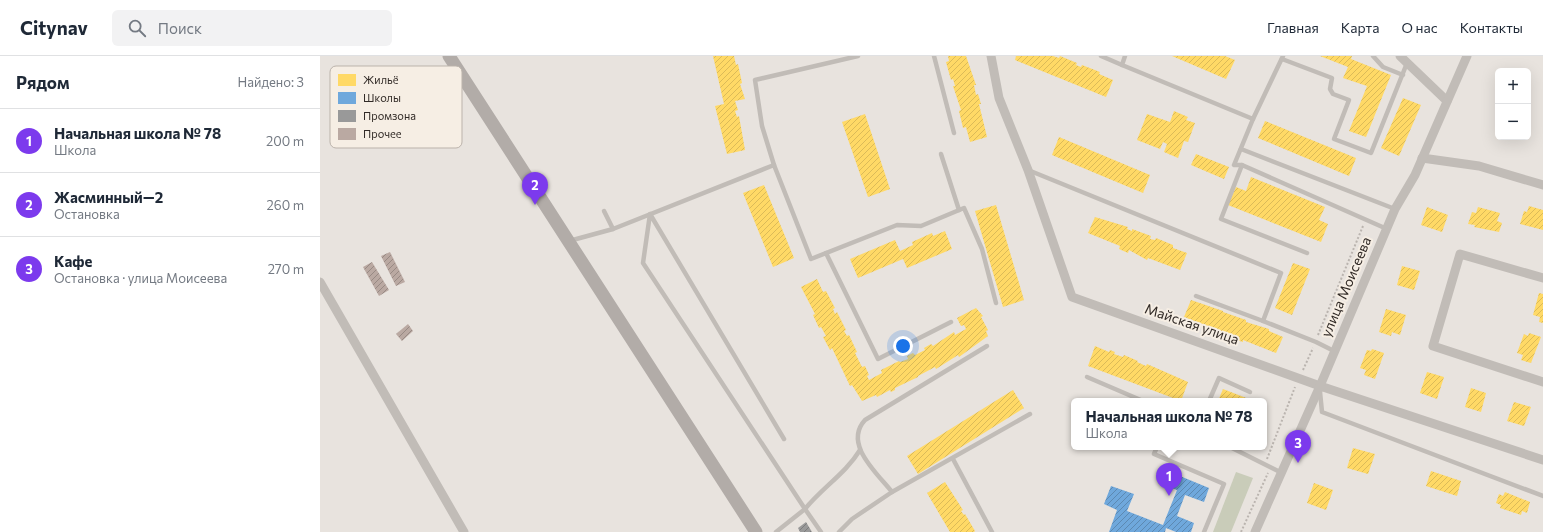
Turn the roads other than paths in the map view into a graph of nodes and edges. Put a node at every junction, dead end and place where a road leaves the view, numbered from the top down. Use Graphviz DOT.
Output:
graph roads {
  1 [pos="449,56"];
  2 [pos="858,56"];
  3 [pos="934,56"];
  4 [pos="991,56"];
  5 [pos="1101,56"];
  6 [pos="1125,56"];
  7 [pos="1373,56"];
  8 [pos="1400,56"];
  9 [pos="1467,56"];
  10 [pos="1283,58"];
  11 [pos="1407,63"];
  12 [pos="1122,64"];
  13 [pos="455,66"];
  14 [pos="1403,75"];
  15 [pos="462,77"];
  16 [pos="1447,101"];
  17 [pos="1253,119"];
  18 [pos="954,133"];
  19 [pos="1240,149"];
  20 [pos="941,154"];
  21 [pos="1422,158"];
  22 [pos="774,165"];
  23 [pos="1242,165"];
  24 [pos="1028,170"];
  25 [pos="1543,185"];
  26 [pos="1394,208"];
  27 [pos="959,210"];
  28 [pos="604,211"];
  29 [pos="650,214"];
  30 [pos="613,229"];
  31 [pos="1387,229"];
  32 [pos="568,242"];
  33 [pos="826,253"];
  34 [pos="1307,253"];
  35 [pos="1543,278"];
  36 [pos="320,282"];
  37 [pos="1196,296"];
  38 [pos="996,303"];
  39 [pos="1263,321"];
  40 [pos="950,322"];
  41 [pos="987,346"];
  42 [pos="1334,351"];
  43 [pos="1087,377"];
  44 [pos="1543,382"];
  45 [pos="1320,386"];
  46 [pos="1250,392"];
  47 [pos="1136,398"];
  48 [pos="1210,398"];
  49 [pos="1030,414"];
  50 [pos="784,439"];
  51 [pos="860,450"];
  52 [pos="1156,450"];
  53 [pos="1236,450"];
  54 [pos="953,459"];
  55 [pos="1543,460"];
  56 [pos="1280,472"];
  57 [pos="892,492"];
  58 [pos="1543,496"];
  59 [pos="805,509"];
  60 [pos="464,532"];
  61 [pos="756,532"];
  62 [pos="776,532"];
  63 [pos="821,532"];
  64 [pos="840,532"];
  65 [pos="992,532"];
  66 [pos="1204,532"];
  67 [pos="1255,532"];
  1 -- 13 [label="main road"];
  2 -- 22 [label="lane"];
  3 -- 18 [label="lane"];
  4 -- 24 [label="street, Майская улица"];
  5 -- 12 [label="lane"];
  6 -- 12 [label="lane"];
  7 -- 14 [label="lane"];
  8 -- 11 [label="street"];
  9 -- 16 [label="street, улица Моисеева"];
  10 -- 14 [label="lane"];
  10 -- 17 [label="lane"];
  11 -- 14 [label="lane"];
  11 -- 16 [label="street"];
  12 -- 17 [label="lane"];
  15 -- 32 [label="main road"];
  16 -- 21 [label="street, улица Моисеева"];
  17 -- 19 [label="lane"];
  19 -- 23 [label="lane"];
  19 -- 26 [label="lane"];
  20 -- 27 [label="lane"];
  21 -- 25 [label="street"];
  21 -- 26 [label="street, улица Моисеева"];
  22 -- 29 [label="lane"];
  22 -- 33 [label="lane"];
  23 -- 31 [label="lane"];
  23 -- 34 [label="lane"];
  24 -- 39 [label="lane"];
  24 -- 45 [label="street, Майская улица"];
  26 -- 31 [label="street, улица Моисеева"];
  27 -- 33 [label="lane"];
  27 -- 38 [label="lane"];
  28 -- 30 [label="lane"];
  29 -- 30 [label="lane"];
  29 -- 50 [label="lane"];
  29 -- 59 [label="lane"];
  30 -- 32 [label="lane"];
  31 -- 42 [label="street, улица Моисеева"];
  32 -- 61 [label="main road"];
  33 -- 40 [label="lane"];
  35 -- 44 [label="street"];
  36 -- 60 [label="street"];
  37 -- 39 [label="lane"];
  39 -- 42 [label="lane"];
  41 -- 51 [label="lane"];
  42 -- 45 [label="street, улица Моисеева"];
  43 -- 47 [label="lane"];
  45 -- 55 [label="street, Майская улица"];
  45 -- 56 [label="street, улица Моисеева"];
  45 -- 58 [label="lane"];
  46 -- 48 [label="lane"];
  49 -- 54 [label="lane"];
  51 -- 57 [label="lane"];
  51 -- 59 [label="lane"];
  52 -- 66 [label="lane"];
  53 -- 56 [label="lane"];
  54 -- 57 [label="lane"];
  54 -- 65 [label="lane"];
  56 -- 67 [label="street, улица Моисеева"];
  57 -- 64 [label="lane"];
  59 -- 62 [label="lane"];
  59 -- 63 [label="lane"];
}
